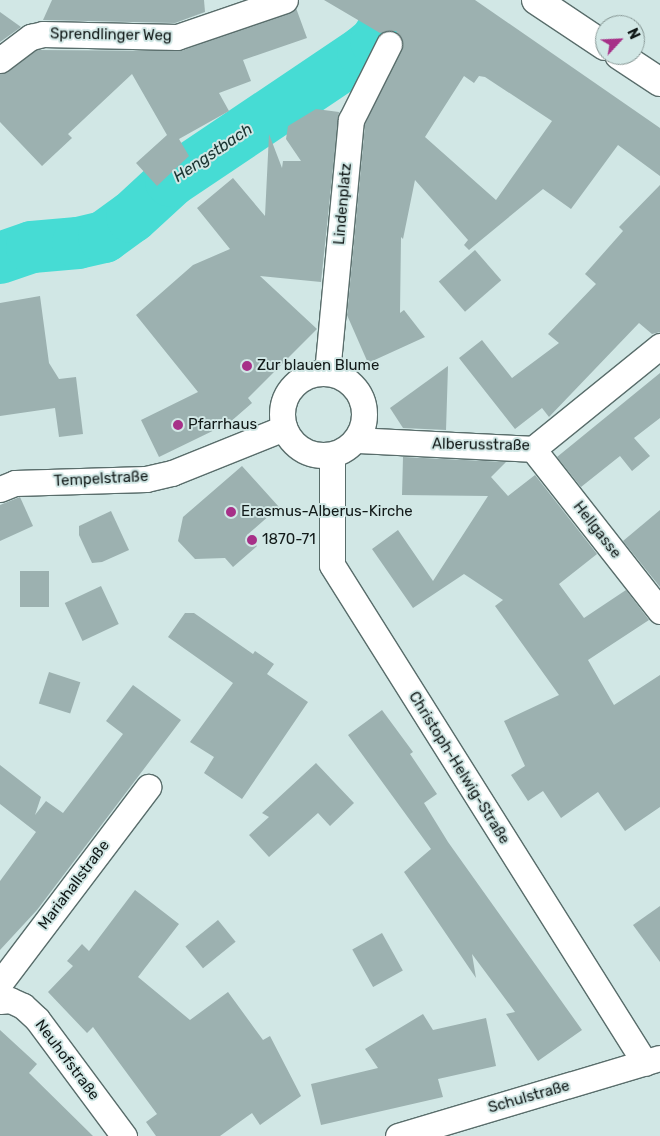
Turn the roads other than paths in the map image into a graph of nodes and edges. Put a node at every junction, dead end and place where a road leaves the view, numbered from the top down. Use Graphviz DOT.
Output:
graph roads {
  1 [pos="285,0"];
  2 [pos="536,0"];
  3 [pos="595,39"];
  4 [pos="389,44"];
  5 [pos="0,60"];
  6 [pos="634,65"];
  7 [pos="660,82"];
  8 [pos="660,346"];
  9 [pos="327,373"];
  10 [pos="284,428"];
  11 [pos="356,440"];
  12 [pos="533,449"];
  13 [pos="332,455"];
  14 [pos="0,489"];
  15 [pos="660,611"];
  16 [pos="148,787"];
  17 [pos="0,983"];
  18 [pos="0,1001"];
  19 [pos="652,1060"];
  20 [pos="124,1136"];
  21 [pos="398,1136"];
  1 -- 5 [label="street, Sprendlinger Weg"];
  2 -- 3 [label="street"];
  4 -- 9 [label="street, Lindenplatz"];
  6 -- 7 [label="street"];
  8 -- 12 [label="street, Alberusstraße"];
  9 -- 10 [label="street"];
  9 -- 11 [label="street"];
  10 -- 13 [label="street"];
  10 -- 14 [label="street, Tempelstraße"];
  11 -- 12 [label="street, Alberusstraße"];
  11 -- 13 [label="street"];
  12 -- 15 [label="street, Hellgasse"];
  13 -- 19 [label="street, Christoph-Helwig-Straße"];
  16 -- 17 [label="street, Mariahallstraße"];
  18 -- 20 [label="street, Neuhofstraße"];
  19 -- 21 [label="street, Schulstraße"];
}
